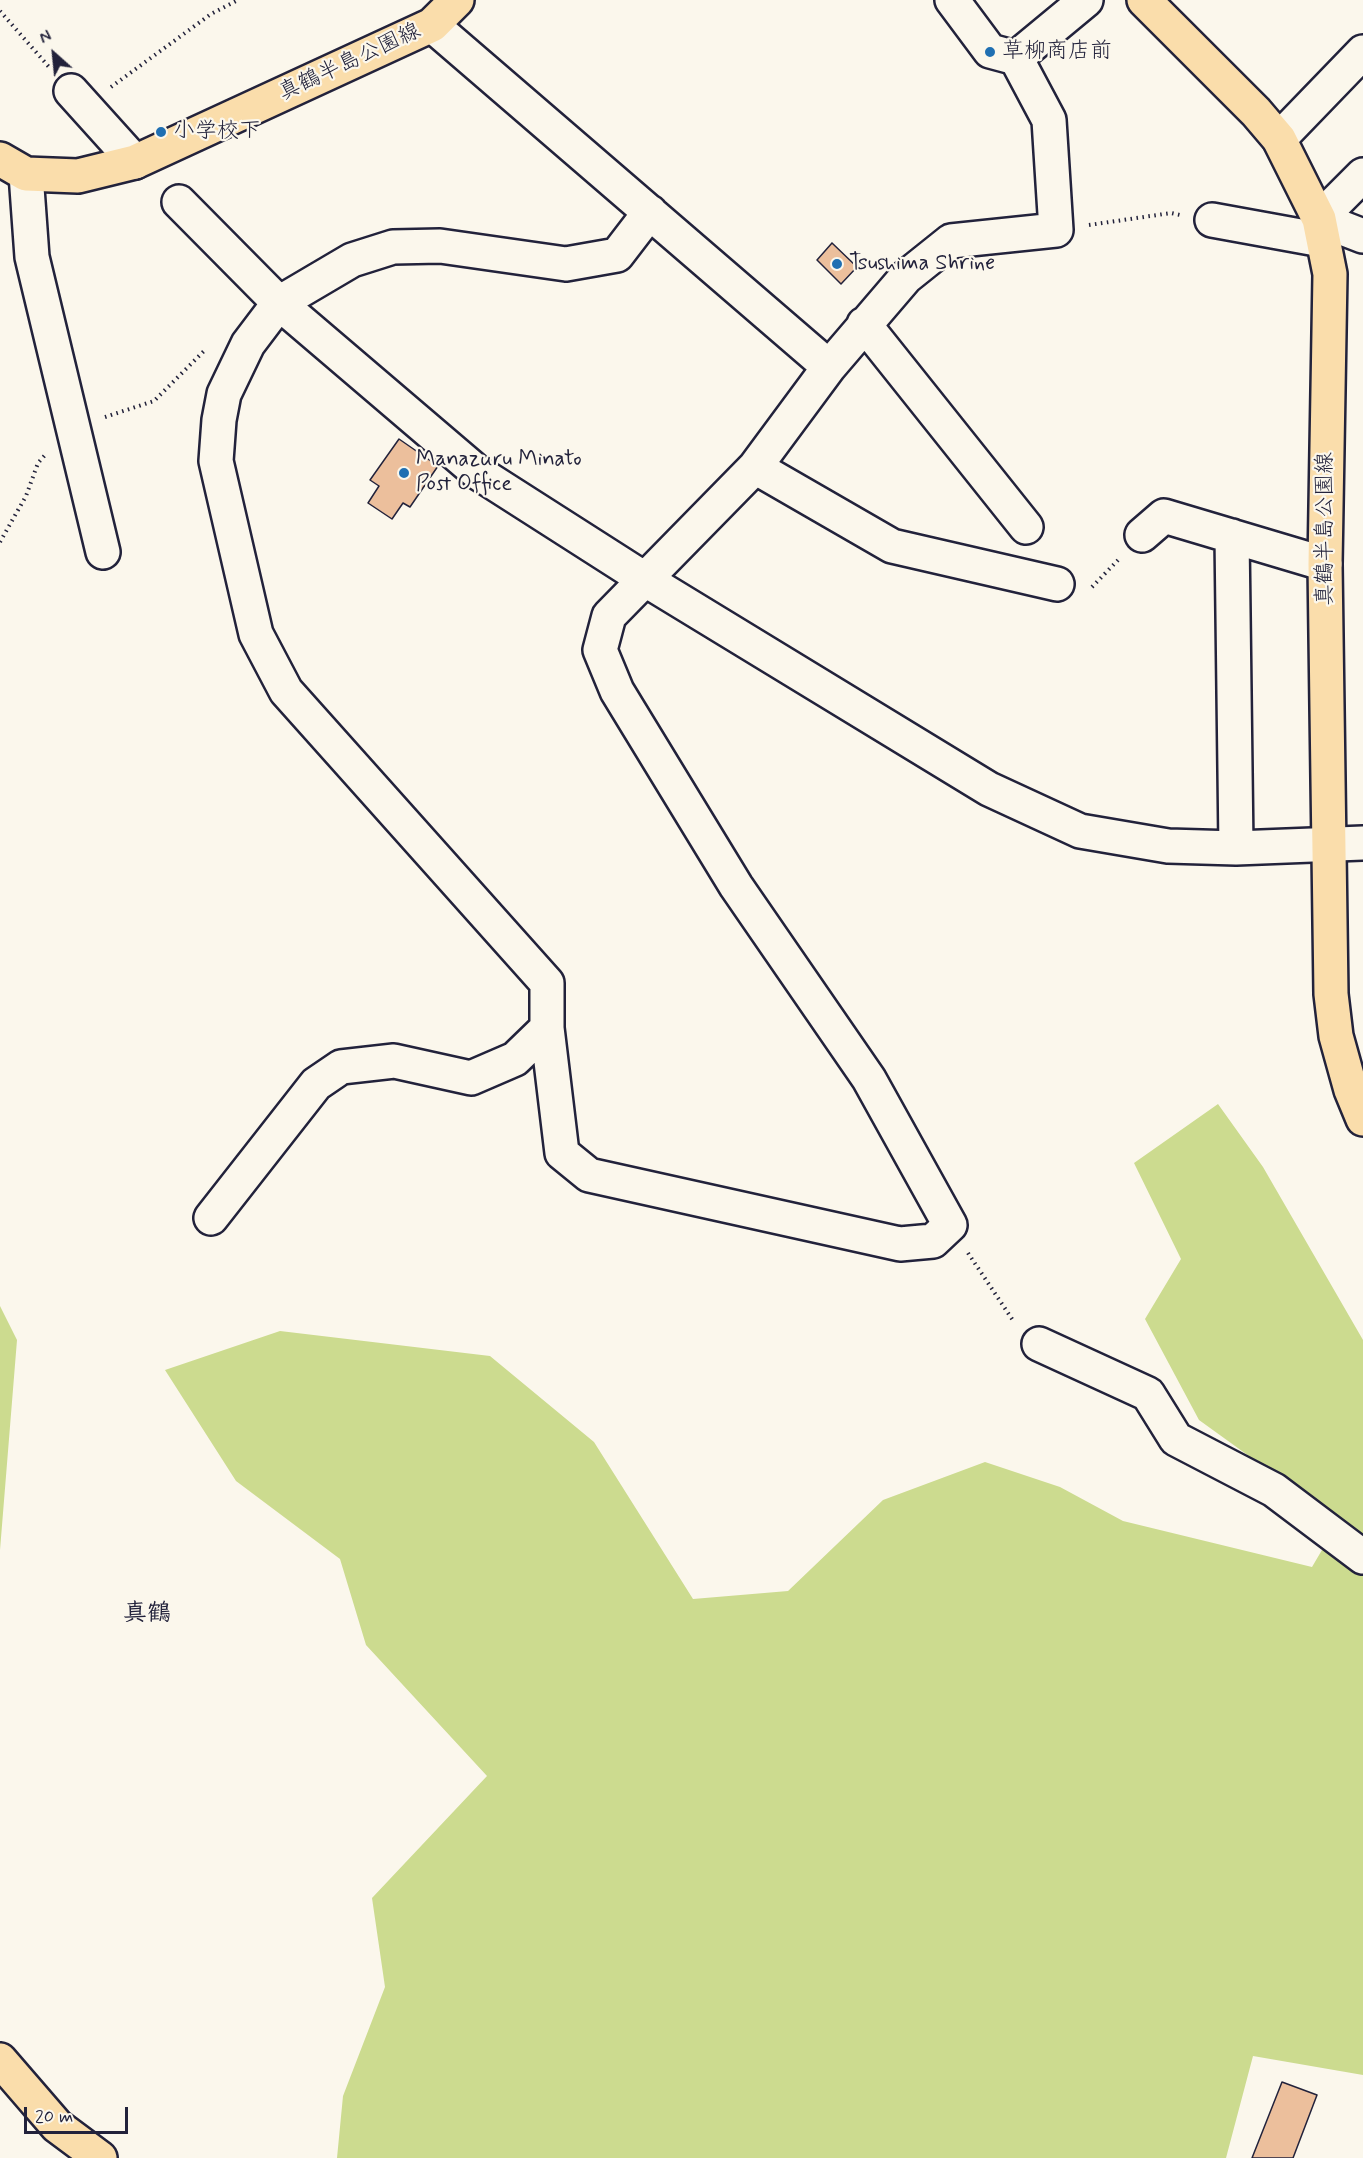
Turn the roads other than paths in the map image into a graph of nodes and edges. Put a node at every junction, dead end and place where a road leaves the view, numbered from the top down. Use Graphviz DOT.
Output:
graph roads {
  1 [pos="457,0"];
  2 [pos="952,0"];
  3 [pos="1086,0"];
  4 [pos="1144,0"];
  5 [pos="432,25"];
  6 [pos="1363,52"];
  7 [pos="1016,58"];
  8 [pos="77,99"];
  9 [pos="1280,139"];
  10 [pos="135,162"];
  11 [pos="13,166"];
  12 [pos="1363,176"];
  13 [pos="179,202"];
  14 [pos="650,212"];
  15 [pos="1212,220"];
  16 [pos="1321,229"];
  17 [pos="1363,236"];
  18 [pos="279,303"];
  19 [pos="864,324"];
  20 [pos="828,367"];
  21 [pos="755,467"];
  22 [pos="1026,527"];
  23 [pos="1142,534"];
  24 [pos="1232,536"];
  25 [pos="103,552"];
  26 [pos="1325,564"];
  27 [pos="646,580"];
  28 [pos="1057,584"];
  29 [pos="1363,843"];
  30 [pos="1328,844"];
  31 [pos="1236,848"];
  32 [pos="547,1028"];
  33 [pos="1363,1119"];
  34 [pos="211,1218"];
  35 [pos="1039,1344"];
  36 [pos="1363,1557"];
  37 [pos="0,2060"];
  38 [pos="100,2158"];
  1 -- 5 [label="main road, 真鶴半島公園線"];
  2 -- 7 [label="street"];
  3 -- 7 [label="street"];
  4 -- 9 [label="main road, 真鶴半島公園線"];
  5 -- 10 [label="main road, 真鶴半島公園線"];
  5 -- 14 [label="street"];
  6 -- 9 [label="street"];
  7 -- 19 [label="street"];
  8 -- 10 [label="street"];
  9 -- 16 [label="main road, 真鶴半島公園線"];
  10 -- 11 [label="main road, 真鶴半島公園線"];
  11 -- 25 [label="street"];
  12 -- 16 [label="street"];
  13 -- 18 [label="street"];
  14 -- 18 [label="street"];
  14 -- 20 [label="street"];
  15 -- 16 [label="street"];
  16 -- 17 [label="street"];
  16 -- 26 [label="main road, 真鶴半島公園線"];
  18 -- 27 [label="street"];
  18 -- 32 [label="street"];
  19 -- 20 [label="street"];
  19 -- 22 [label="street"];
  20 -- 21 [label="street"];
  21 -- 27 [label="street"];
  21 -- 28 [label="street"];
  23 -- 24 [label="street"];
  24 -- 26 [label="street"];
  24 -- 31 [label="street"];
  26 -- 30 [label="main road, 真鶴半島公園線"];
  27 -- 31 [label="street"];
  27 -- 32 [label="street"];
  29 -- 30 [label="street"];
  30 -- 31 [label="street"];
  30 -- 33 [label="main road, 真鶴半島公園線"];
  32 -- 34 [label="street"];
  35 -- 36 [label="street"];
  37 -- 38 [label="main road"];
}
